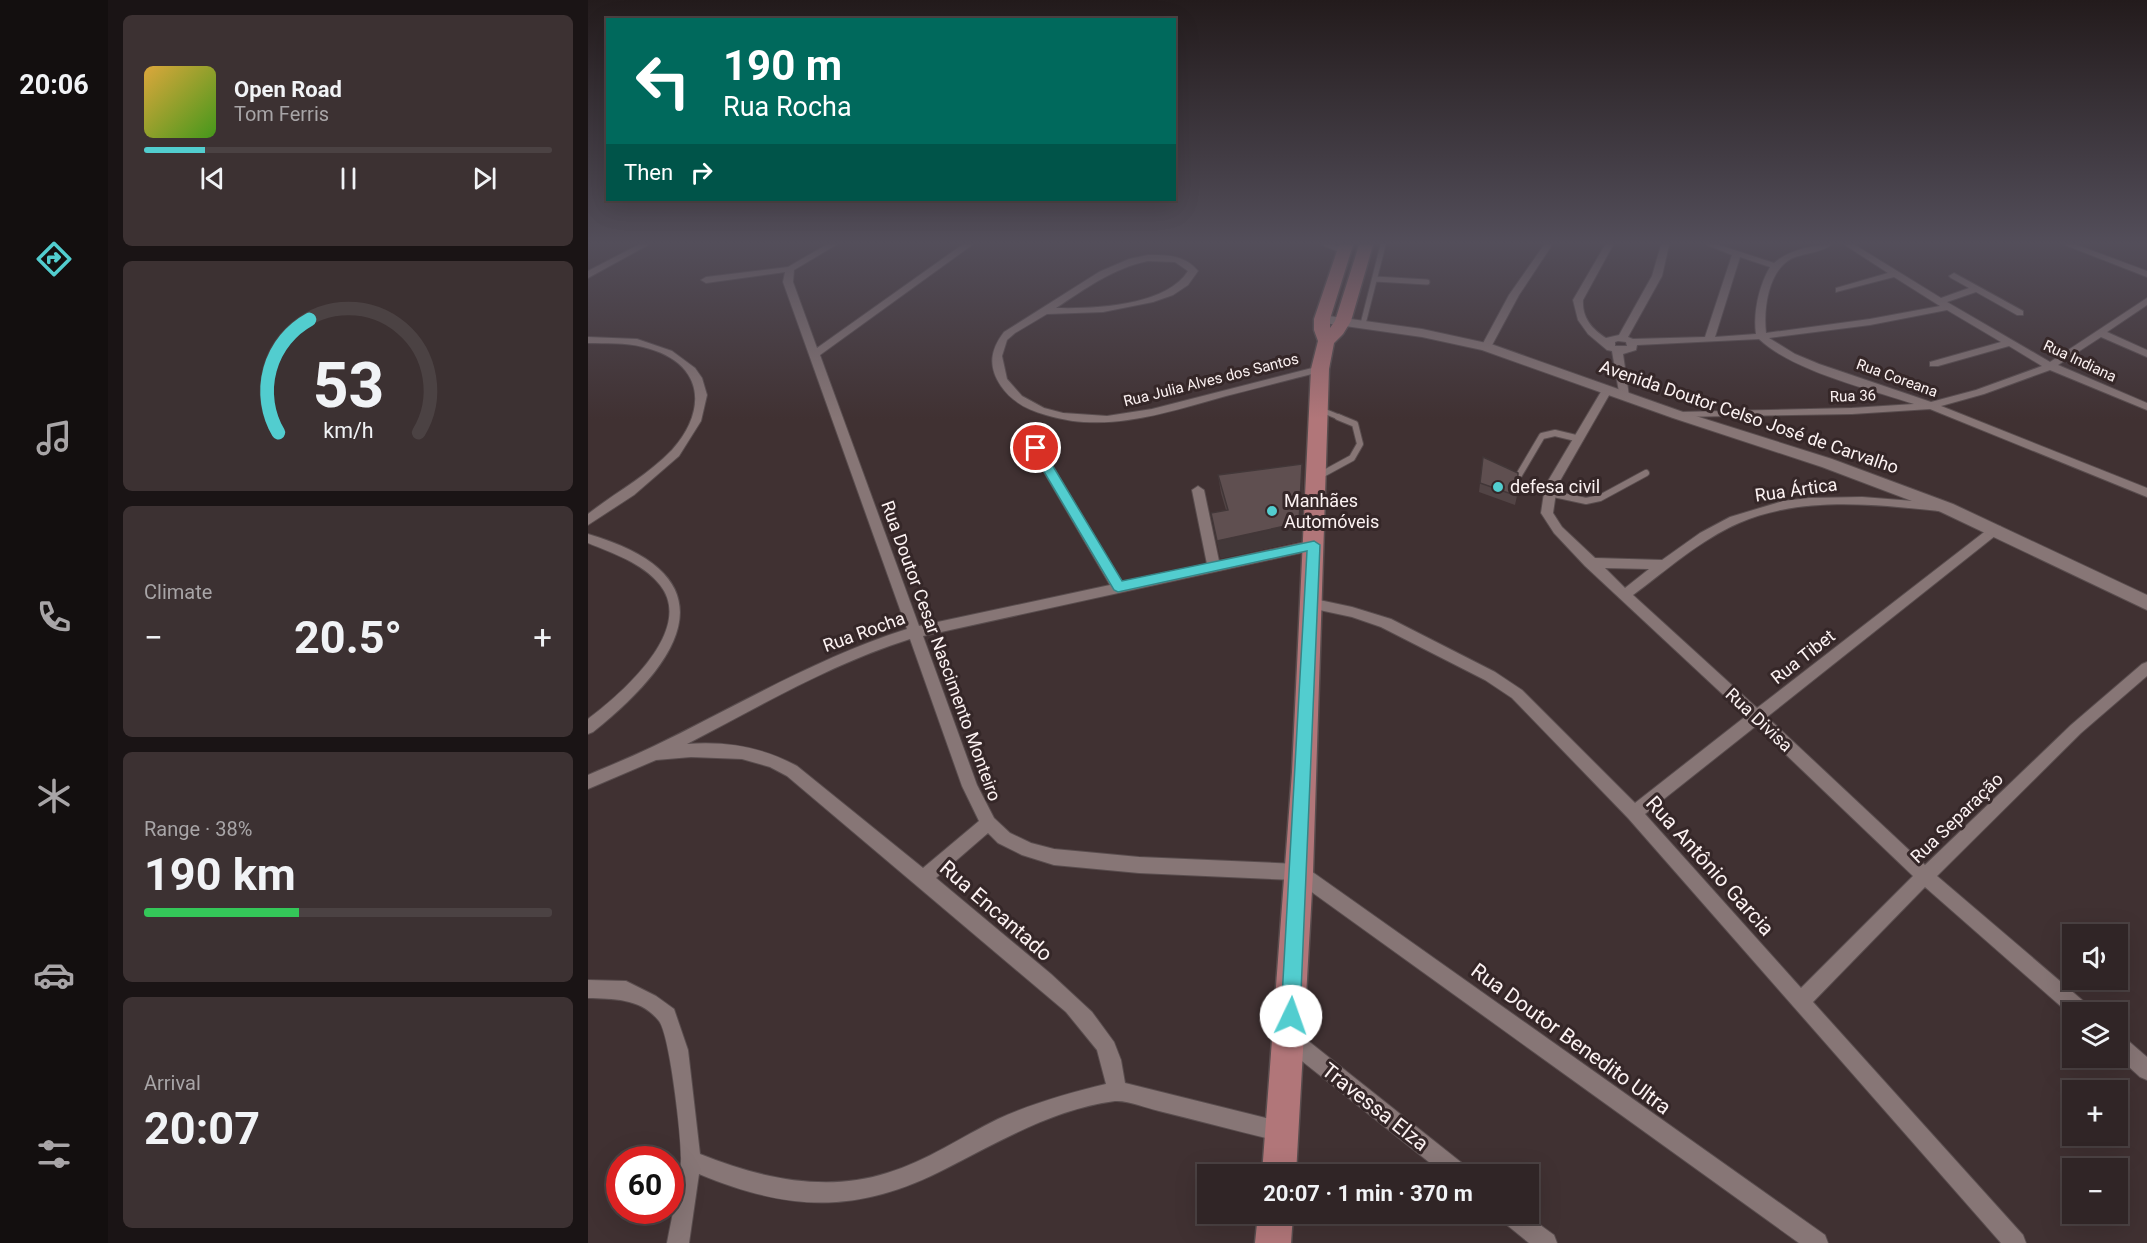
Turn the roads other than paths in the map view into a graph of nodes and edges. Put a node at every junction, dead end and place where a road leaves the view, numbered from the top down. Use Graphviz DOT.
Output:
graph roads {
  1 [pos="796,303"];
  2 [pos="887,303"];
  3 [pos="1059,303"];
  4 [pos="1140,303"];
  5 [pos="1331,303"];
  6 [pos="1348,303"];
  7 [pos="1369,303"];
  8 [pos="1510,303"];
  9 [pos="1578,303"];
  10 [pos="1644,303"];
  11 [pos="1721,303"];
  12 [pos="1763,303"];
  13 [pos="1941,303"];
  14 [pos="1948,303"];
  15 [pos="2001,303"];
  16 [pos="2144,303"];
  17 [pos="1944,305"];
  18 [pos="1046,311"];
  19 [pos="2020,313"];
  20 [pos="1343,321"];
  21 [pos="1364,324"];
  22 [pos="1324,330"];
  23 [pos="2101,333"];
  24 [pos="1761,337"];
  25 [pos="1709,339"];
  26 [pos="588,340"];
  27 [pos="1626,340"];
  28 [pos="2009,343"];
  29 [pos="1486,347"];
  30 [pos="1613,347"];
  31 [pos="815,354"];
  32 [pos="2147,354"];
  33 [pos="1934,364"];
  34 [pos="2050,366"];
  35 [pos="1320,369"];
  36 [pos="1607,390"];
  37 [pos="1624,396"];
  38 [pos="1930,406"];
  39 [pos="2147,407"];
  40 [pos="1319,409"];
  41 [pos="1678,415"];
  42 [pos="1580,439"];
  43 [pos="1036,448"];
  44 [pos="1646,472"];
  45 [pos="1519,475"];
  46 [pos="1316,477"];
  47 [pos="1198,490"];
  48 [pos="1549,493"];
  49 [pos="2147,493"];
  50 [pos="1947,508"];
  51 [pos="588,521"];
  52 [pos="1996,530"];
  53 [pos="588,538"];
  54 [pos="1314,545"];
  55 [pos="1590,563"];
  56 [pos="1665,565"];
  57 [pos="1214,567"];
  58 [pos="1118,587"];
  59 [pos="1624,595"];
  60 [pos="1310,603"];
  61 [pos="2147,603"];
  62 [pos="915,632"];
  63 [pos="2147,668"];
  64 [pos="1758,718"];
  65 [pos="588,728"];
  66 [pos="655,753"];
  67 [pos="588,782"];
  68 [pos="1634,813"];
  69 [pos="988,823"];
  70 [pos="1298,872"];
  71 [pos="1925,876"];
  72 [pos="924,878"];
  73 [pos="588,989"];
  74 [pos="1800,1002"];
  75 [pos="2070,1002"];
  76 [pos="1290,1040"];
  77 [pos="2128,1053"];
  78 [pos="2147,1070"];
  79 [pos="1117,1091"];
  80 [pos="1282,1132"];
  81 [pos="691,1160"];
  82 [pos="1280,1164"];
  83 [pos="1447,1164"];
  84 [pos="1275,1224"];
  85 [pos="1522,1224"];
  86 [pos="678,1243"];
  87 [pos="1273,1243"];
  88 [pos="1546,1243"];
  89 [pos="1817,1243"];
  90 [pos="2015,1243"];
  1 -- 31 [label="street, Rua Doutor Cesar Nascimento Monteiro"];
  2 -- 31 [label="street"];
  3 -- 18 [label="street, Rua Julia Alves dos Santos"];
  4 -- 18 [label="street, Rua Julia Alves dos Santos"];
  5 -- 22 [label="main road"];
  6 -- 20 [label="main road"];
  7 -- 21 [label="lane"];
  8 -- 29 [label="street"];
  9 -- 30 [label="street"];
  10 -- 27 [label="street"];
  11 -- 25 [label="street"];
  12 -- 24 [label="street"];
  13 -- 17 [label="street, Rua Indiana"];
  14 -- 17 [label="street"];
  15 -- 19 [label="street"];
  16 -- 23 [label="street, Rua 36"];
  17 -- 24 [label="street"];
  17 -- 28 [label="street, Rua Indiana"];
  18 -- 35 [label="street, Rua Julia Alves dos Santos"];
  20 -- 21 [label="street, Avenida Doutor Celso José de Carvalho"];
  20 -- 22 [label="main road"];
  21 -- 29 [label="street, Avenida Doutor Celso José de Carvalho"];
  22 -- 35 [label="main road"];
  23 -- 32 [label="street"];
  23 -- 34 [label="street, Rua 36"];
  24 -- 25 [label="street"];
  24 -- 38 [label="street, Rua Coreana"];
  25 -- 27 [label="street"];
  26 -- 51 [label="street"];
  27 -- 30 [label="street"];
  28 -- 33 [label="street"];
  28 -- 34 [label="street, Rua Indiana"];
  29 -- 36 [label="street, Avenida Doutor Celso José de Carvalho"];
  30 -- 37 [label="street"];
  31 -- 62 [label="street, Rua Doutor Cesar Nascimento Monteiro"];
  34 -- 38 [label="street, Rua 36"];
  34 -- 39 [label="street, Rua Indiana"];
  35 -- 40 [label="main road"];
  36 -- 37 [label="street, Avenida Doutor Celso José de Carvalho"];
  36 -- 42 [label="street"];
  37 -- 41 [label="street, Avenida Doutor Celso José de Carvalho"];
  38 -- 41 [label="street, Rua 36"];
  38 -- 49 [label="street, Rua Coreana"];
  40 -- 46 [label="main road"];
  40 -- 46 [label="lane"];
  41 -- 50 [label="street, Avenida Doutor Celso José de Carvalho"];
  42 -- 45 [label="lane"];
  42 -- 48 [label="street"];
  43 -- 58 [label="street"];
  44 -- 48 [label="lane"];
  46 -- 54 [label="main road"];
  47 -- 57 [label="street"];
  48 -- 55 [label="street, Rua Divisa"];
  50 -- 52 [label="street, Avenida Doutor Celso José de Carvalho"];
  50 -- 56 [label="street, Rua Ártica"];
  52 -- 61 [label="street, Avenida Doutor Celso José de Carvalho"];
  52 -- 64 [label="street, Rua Tibet"];
  53 -- 65 [label="street"];
  54 -- 57 [label="street, Rua Rocha"];
  54 -- 60 [label="main road"];
  55 -- 56 [label="street"];
  55 -- 59 [label="street, Rua Divisa"];
  56 -- 59 [label="street, Rua Ártica"];
  57 -- 58 [label="street, Rua Rocha"];
  58 -- 62 [label="street, Rua Rocha"];
  59 -- 64 [label="street, Rua Divisa"];
  60 -- 68 [label="street, Rua Antônio Garcia"];
  60 -- 70 [label="main road"];
  62 -- 66 [label="street, Rua Rocha"];
  62 -- 69 [label="street, Rua Doutor Cesar Nascimento Monteiro"];
  63 -- 71 [label="street, Rua Separação"];
  64 -- 68 [label="street, Rua Tibet"];
  64 -- 71 [label="street, Rua Divisa"];
  66 -- 67 [label="street, Rua Rocha"];
  66 -- 72 [label="street, Rua Encantado"];
  68 -- 74 [label="street, Rua Antônio Garcia"];
  69 -- 70 [label="street, Rua Doutor Cesar Nascimento Monteiro"];
  69 -- 72 [label="street"];
  70 -- 76 [label="main road"];
  70 -- 89 [label="street, Rua Doutor Benedito Ultra"];
  71 -- 74 [label="street, Rua Separação"];
  71 -- 75 [label="street, Rua Divisa"];
  72 -- 79 [label="street, Rua Encantado"];
  73 -- 81 [label="street"];
  74 -- 90 [label="street, Rua Antônio Garcia"];
  76 -- 80 [label="main road"];
  76 -- 83 [label="street, Travessa Elza"];
  77 -- 78 [label="street"];
  79 -- 80 [label="street"];
  79 -- 81 [label="street"];
  80 -- 82 [label="main road"];
  81 -- 86 [label="street"];
  84 -- 87 [label="main road"];
  85 -- 88 [label="street"];
}
